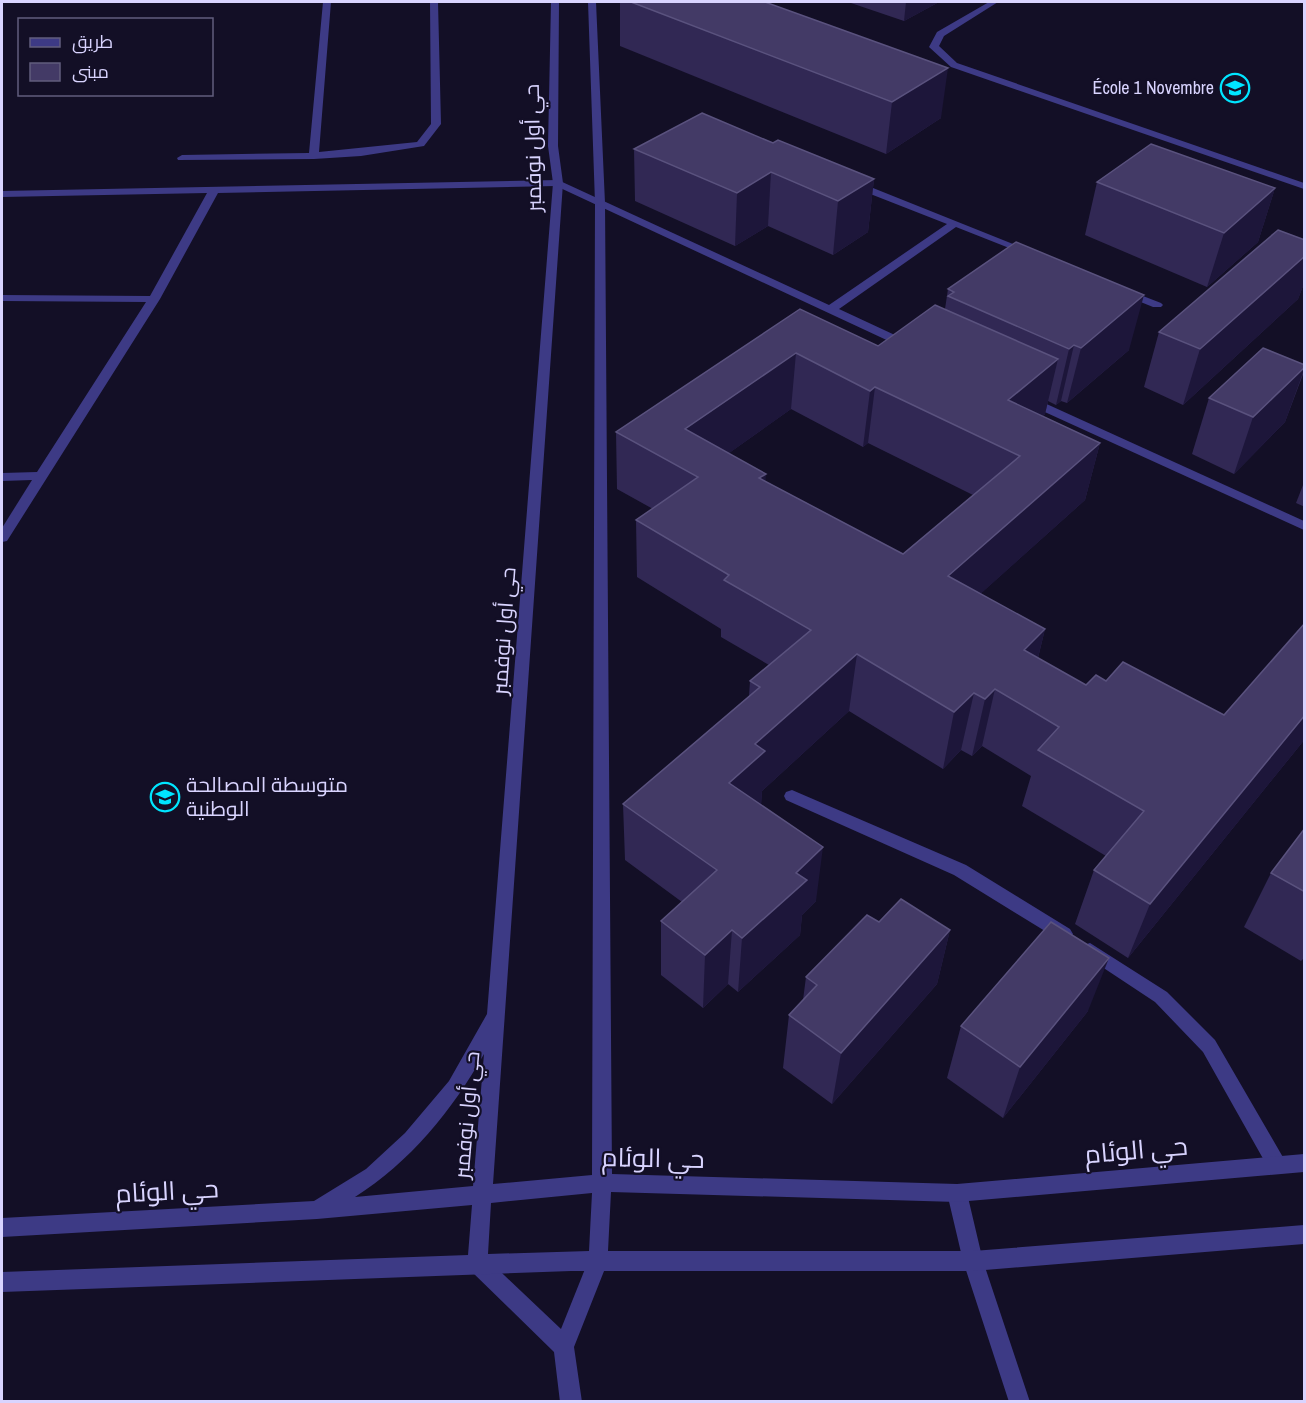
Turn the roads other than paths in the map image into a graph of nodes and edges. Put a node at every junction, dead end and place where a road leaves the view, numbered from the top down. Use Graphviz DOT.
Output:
graph roads {
  1 [pos="327,2"];
  2 [pos="434,2"];
  3 [pos="555,2"];
  4 [pos="592,2"];
  5 [pos="994,2"];
  6 [pos="314,156"];
  7 [pos="182,158"];
  8 [pos="843,180"];
  9 [pos="558,183"];
  10 [pos="1305,186"];
  11 [pos="214,190"];
  12 [pos="2,195"];
  13 [pos="600,203"];
  14 [pos="956,223"];
  15 [pos="1040,257"];
  16 [pos="1114,288"];
  17 [pos="2,298"];
  18 [pos="154,298"];
  19 [pos="1157,305"];
  20 [pos="830,310"];
  21 [pos="916,349"];
  22 [pos="1013,393"];
  23 [pos="2,477"];
  24 [pos="41,477"];
  25 [pos="1305,526"];
  26 [pos="2,538"];
  27 [pos="792,796"];
  28 [pos="496,1015"];
  29 [pos="1305,1163"];
  30 [pos="1277,1165"];
  31 [pos="602,1183"];
  32 [pos="957,1193"];
  33 [pos="481,1194"];
  34 [pos="317,1210"];
  35 [pos="2,1227"];
  36 [pos="1305,1235"];
  37 [pos="598,1261"];
  38 [pos="974,1261"];
  39 [pos="477,1263"];
  40 [pos="2,1282"];
  41 [pos="564,1347"];
  42 [pos="571,1401"];
  43 [pos="1020,1401"];
  1 -- 6 [label="street"];
  2 -- 6 [label="street"];
  3 -- 9 [label="street, حي أول نوفمبر"];
  4 -- 13 [label="street"];
  5 -- 10 [label="street"];
  6 -- 7 [label="street"];
  8 -- 14 [label="street"];
  9 -- 11 [label="street"];
  9 -- 13 [label="street"];
  9 -- 28 [label="street, حي أول نوفمبر"];
  11 -- 12 [label="street"];
  11 -- 18 [label="street"];
  13 -- 20 [label="street"];
  13 -- 31 [label="street"];
  14 -- 15 [label="street"];
  14 -- 20 [label="street"];
  16 -- 19 [label="street"];
  17 -- 18 [label="street"];
  18 -- 24 [label="street"];
  20 -- 21 [label="street"];
  22 -- 25 [label="street"];
  23 -- 24 [label="street"];
  24 -- 26 [label="street"];
  27 -- 30 [label="street"];
  28 -- 33 [label="street, حي أول نوفمبر"];
  28 -- 34 [label="street"];
  29 -- 30 [label="street, حي الوئام"];
  30 -- 32 [label="street, حي الوئام"];
  31 -- 32 [label="street, حي الوئام"];
  31 -- 33 [label="street, حي الوئام"];
  31 -- 37 [label="street"];
  32 -- 38 [label="street"];
  33 -- 34 [label="street, حي الوئام"];
  33 -- 39 [label="street, حي أول نوفمبر"];
  34 -- 35 [label="street, حي الوئام"];
  36 -- 38 [label="street"];
  37 -- 38 [label="street"];
  37 -- 39 [label="street"];
  37 -- 41 [label="street"];
  38 -- 43 [label="street"];
  39 -- 40 [label="street"];
  39 -- 41 [label="street"];
  41 -- 42 [label="street"];
}
